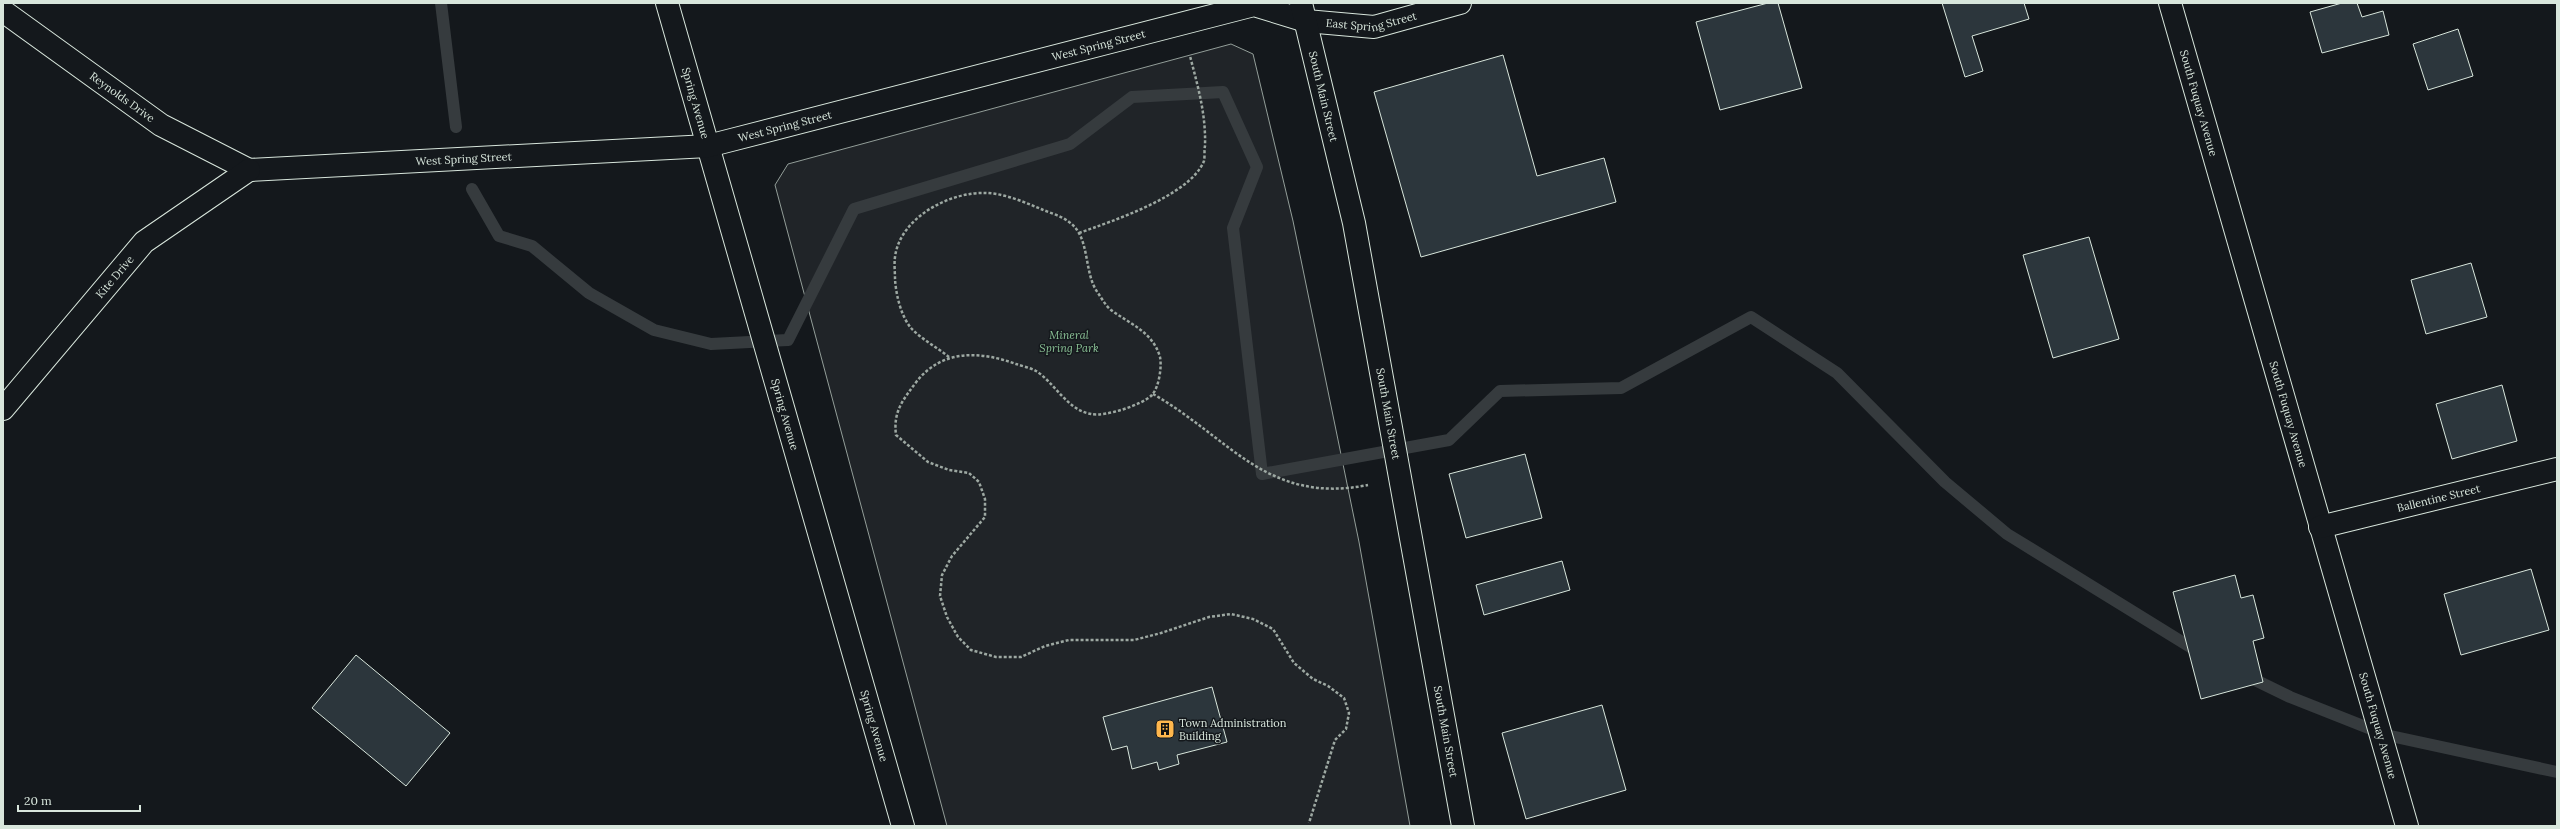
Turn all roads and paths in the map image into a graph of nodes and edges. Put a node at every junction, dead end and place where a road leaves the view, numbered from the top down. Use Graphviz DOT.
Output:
graph roads {
  1 [pos="668,3"];
  2 [pos="1460,3"];
  3 [pos="2170,3"];
  4 [pos="3,11"];
  5 [pos="1303,12"];
  6 [pos="1181,24"];
  7 [pos="708,146"];
  8 [pos="249,170"];
  9 [pos="1079,233"];
  10 [pos="949,357"];
  11 [pos="1153,394"];
  12 [pos="3,409"];
  13 [pos="2557,469"];
  14 [pos="1400,479"];
  15 [pos="2320,527"];
  16 [pos="1309,823"];
  17 [pos="903,826"];
  18 [pos="1463,826"];
  19 [pos="2407,826"];
  1 -- 7 [label="street, Spring Avenue"];
  2 -- 5 [label="street, East Spring Street"];
  3 -- 15 [label="street, South Fuquay Avenue"];
  4 -- 8 [label="street, Reynolds Drive"];
  5 -- 6 [label="street, West Spring Street"];
  5 -- 14 [label="street, South Main Street"];
  6 -- 7 [label="street, West Spring Street"];
  6 -- 9 [label="path"];
  7 -- 8 [label="street, West Spring Street"];
  7 -- 17 [label="street, Spring Avenue"];
  8 -- 12 [label="street, Kite Drive"];
  9 -- 10 [label="path"];
  9 -- 11 [label="path"];
  10 -- 11 [label="path"];
  10 -- 16 [label="path"];
  11 -- 14 [label="path"];
  13 -- 15 [label="street, Ballentine Street"];
  14 -- 18 [label="street, South Main Street"];
  15 -- 19 [label="street, South Fuquay Avenue"];
}
